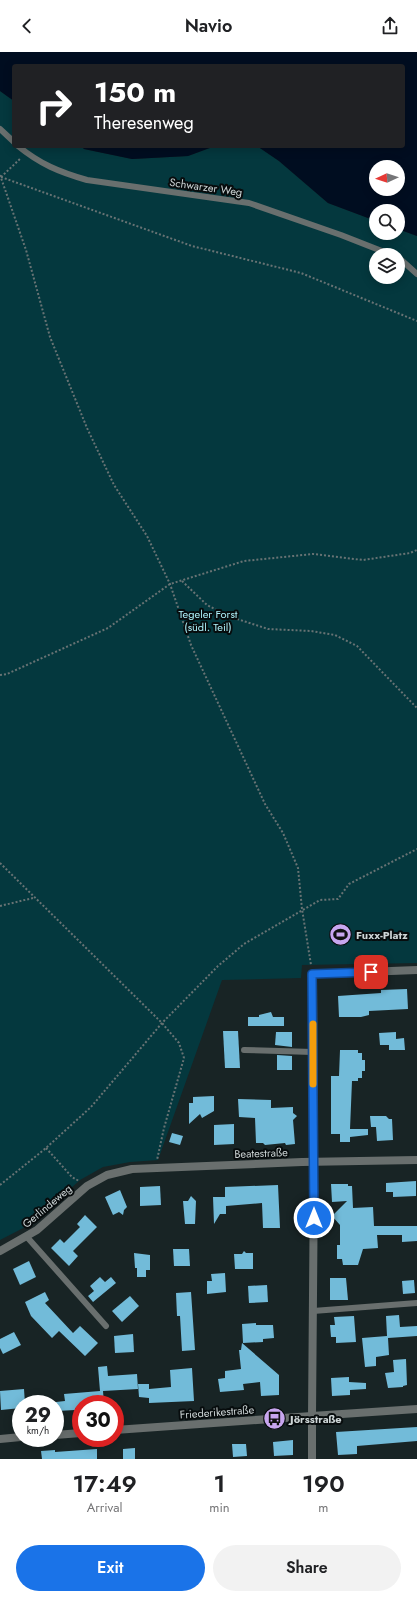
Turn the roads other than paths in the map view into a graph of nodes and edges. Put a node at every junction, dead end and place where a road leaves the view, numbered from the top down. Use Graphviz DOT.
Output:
graph roads {
  1 [pos="0,129"];
  2 [pos="12,140"];
  3 [pos="20,148"];
  4 [pos="373,248"];
  5 [pos="405,263"];
  6 [pos="417,274"];
  7 [pos="417,970"];
  8 [pos="244,1050"];
  9 [pos="313,1052"];
  10 [pos="417,1160"];
  11 [pos="314,1162"];
  12 [pos="107,1175"];
  13 [pos="27,1237"];
  14 [pos="0,1251"];
  15 [pos="417,1303"];
  16 [pos="313,1312"];
  17 [pos="106,1326"];
  18 [pos="417,1409"];
  19 [pos="312,1416"];
  20 [pos="124,1429"];
  21 [pos="12,1438"];
  22 [pos="0,1439"];
  23 [pos="312,1459"];
  1 -- 2 [label="lane"];
  3 -- 4 [label="lane, Schwarzer Weg"];
  5 -- 6 [label="lane"];
  7 -- 9 [label="street"];
  8 -- 9 [label="lane"];
  9 -- 11 [label="street"];
  10 -- 11 [label="street, Beatestraße"];
  11 -- 12 [label="street, Beatestraße"];
  11 -- 16 [label="street"];
  12 -- 13 [label="street, Gerlindeweg"];
  13 -- 14 [label="street, Gerlindeweg"];
  13 -- 17 [label="lane"];
  15 -- 16 [label="lane"];
  16 -- 19 [label="street"];
  18 -- 19 [label="street, Friederikestraße"];
  19 -- 20 [label="street, Friederikestraße"];
  19 -- 23 [label="street"];
  21 -- 22 [label="street"];
}
